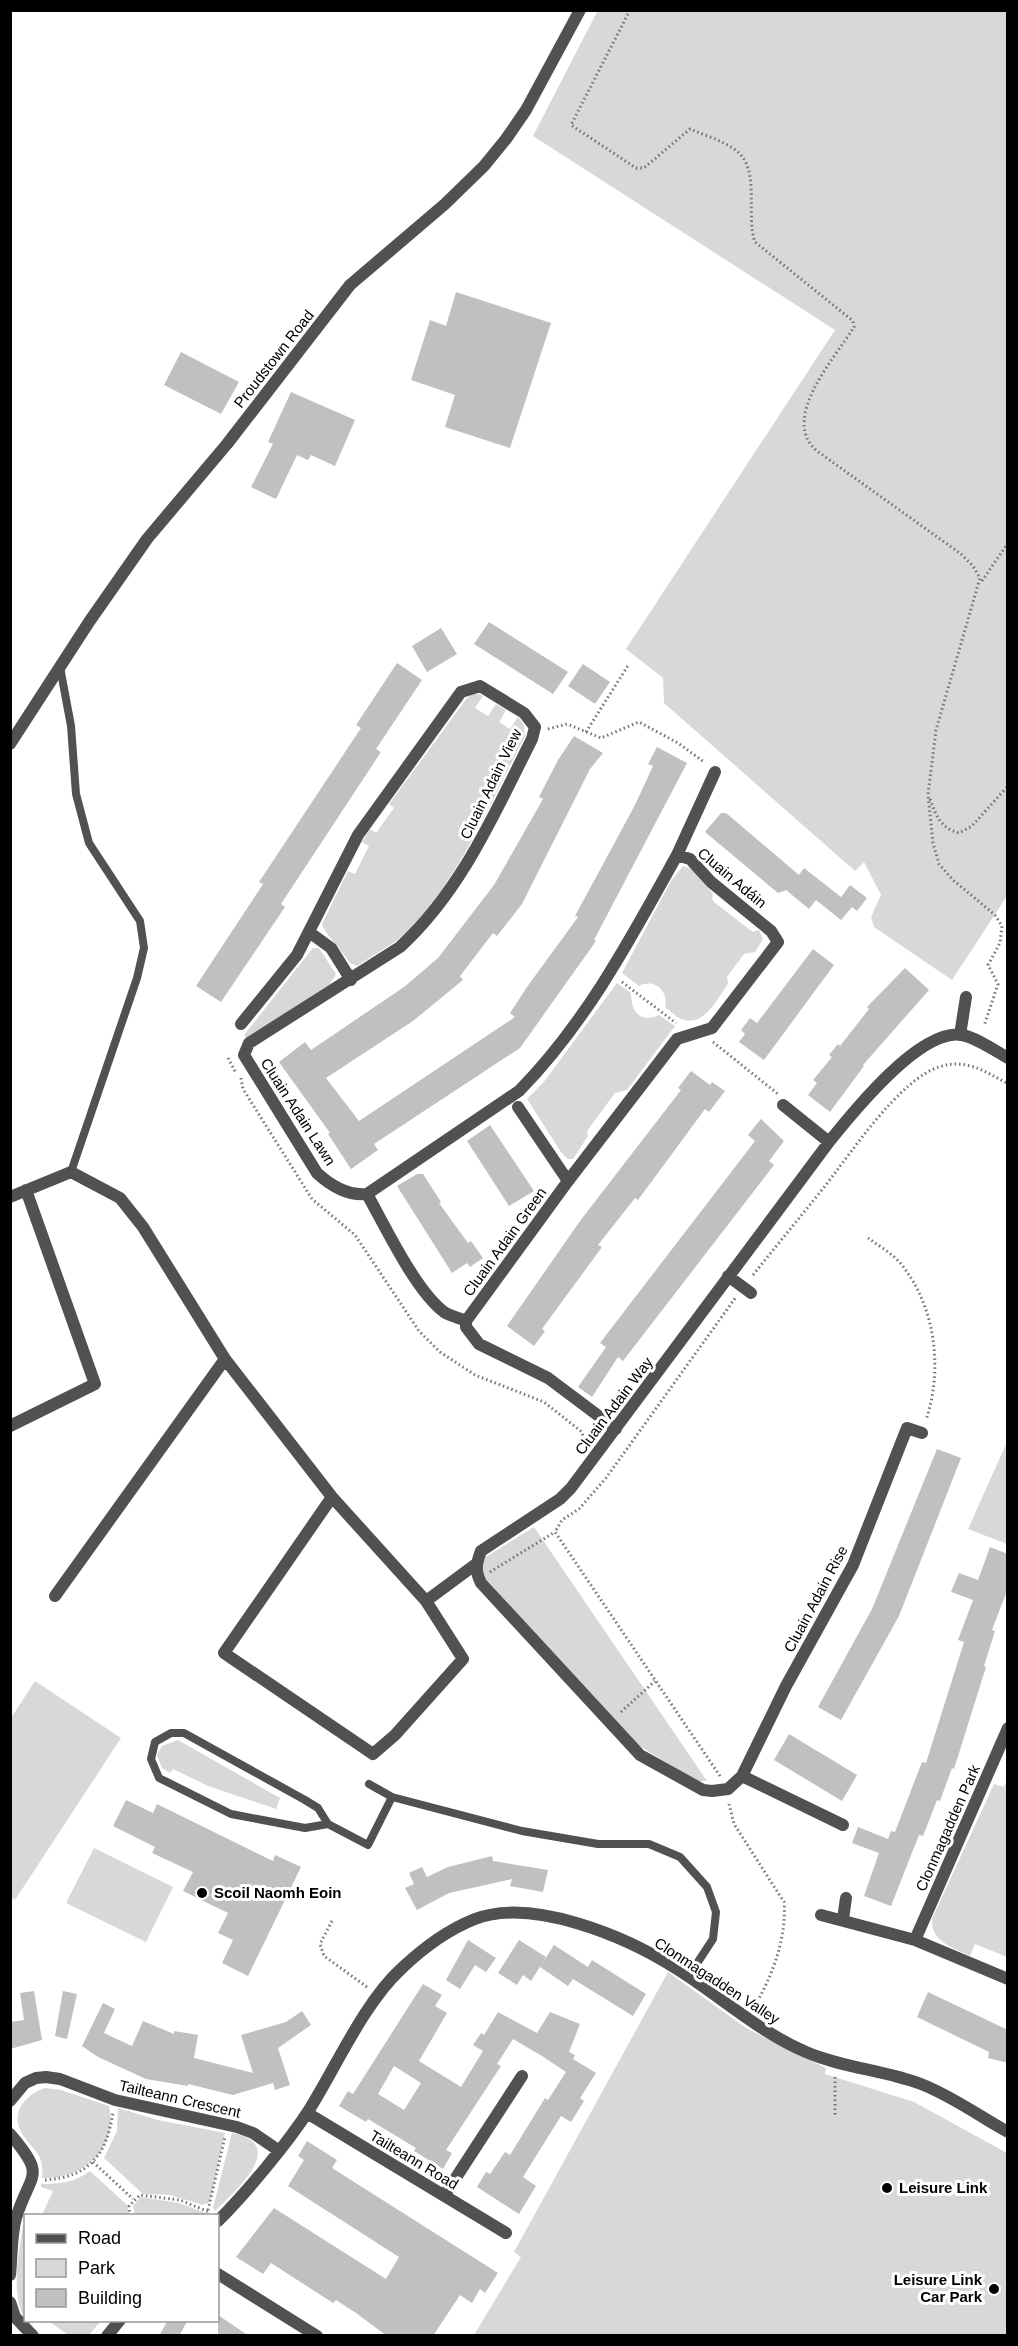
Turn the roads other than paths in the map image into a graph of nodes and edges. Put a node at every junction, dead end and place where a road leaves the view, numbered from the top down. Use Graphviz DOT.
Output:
graph roads {
  1 [pos="580,10"];
  2 [pos="60,667"];
  3 [pos="10,744"];
  4 [pos="715,772"];
  5 [pos="677,855"];
  6 [pos="309,932"];
  7 [pos="351,980"];
  8 [pos="966,997"];
  9 [pos="241,1024"];
  10 [pos="960,1035"];
  11 [pos="244,1055"];
  12 [pos="1008,1058"];
  13 [pos="783,1105"];
  14 [pos="518,1107"];
  15 [pos="829,1142"];
  16 [pos="70,1172"];
  17 [pos="568,1181"];
  18 [pos="26,1190"];
  19 [pos="367,1194"];
  20 [pos="10,1197"];
  21 [pos="728,1276"];
  22 [pos="747,1290"];
  23 [pos="466,1321"];
  24 [pos="225,1359"];
  25 [pos="10,1426"];
  26 [pos="616,1429"];
  27 [pos="922,1433"];
  28 [pos="332,1497"];
  29 [pos="476,1564"];
  30 [pos="55,1596"];
  31 [pos="426,1601"];
  32 [pos="1008,1728"];
  33 [pos="742,1776"];
  34 [pos="369,1784"];
  35 [pos="392,1797"];
  36 [pos="328,1824"];
  37 [pos="843,1825"];
  38 [pos="846,1898"];
  39 [pos="821,1915"];
  40 [pos="843,1919"];
  41 [pos="915,1940"];
  42 [pos="688,1977"];
  43 [pos="1008,1979"];
  44 [pos="522,2076"];
  45 [pos="10,2101"];
  46 [pos="307,2113"];
  47 [pos="1008,2132"];
  48 [pos="10,2134"];
  49 [pos="278,2150"];
  50 [pos="444,2196"];
  51 [pos="219,2221"];
  52 [pos="506,2234"];
  53 [pos="10,2275"];
  54 [pos="219,2275"];
  55 [pos="10,2302"];
  56 [pos="118,2322"];
  57 [pos="33,2336"];
  58 [pos="107,2336"];
  59 [pos="317,2336"];
  1 -- 2 [label="street, Proudstown Road"];
  2 -- 3 [label="street, Proudstown Road"];
  2 -- 16 [label="lane"];
  4 -- 5 [label="street"];
  5 -- 17 [label="street, Cluain Adáin"];
  5 -- 19 [label="street, Cluain Adáin"];
  6 -- 7 [label="street"];
  6 -- 7 [label="street, Cluain Adain View"];
  6 -- 9 [label="street, Cluain Adain View"];
  7 -- 11 [label="street, Cluain Adain View"];
  8 -- 10 [label="street"];
  10 -- 12 [label="street"];
  10 -- 15 [label="street, Cluain Adain Way"];
  11 -- 19 [label="street, Cluain Adain Lawn"];
  13 -- 15 [label="street"];
  14 -- 17 [label="street"];
  15 -- 21 [label="street, Cluain Adain Way"];
  16 -- 18 [label="street"];
  16 -- 24 [label="street"];
  17 -- 23 [label="street, Cluain Adain Green"];
  18 -- 20 [label="street"];
  18 -- 25 [label="street"];
  19 -- 23 [label="street"];
  21 -- 22 [label="street"];
  21 -- 26 [label="street, Cluain Adain Way"];
  23 -- 26 [label="street"];
  24 -- 28 [label="street"];
  24 -- 30 [label="street"];
  26 -- 29 [label="street, Cluain Adain Way"];
  27 -- 33 [label="street, Cluain Adain Rise"];
  28 -- 31 [label="street"];
  28 -- 31 [label="street"];
  29 -- 31 [label="street, Cluain Adain Way"];
  29 -- 33 [label="street, Cluain Adain Rise"];
  32 -- 41 [label="street, Clonmagadden Park"];
  33 -- 37 [label="street"];
  34 -- 35 [label="lane"];
  35 -- 36 [label="lane"];
  35 -- 42 [label="lane"];
  36 -- 36 [label="lane"];
  38 -- 40 [label="street"];
  39 -- 40 [label="street"];
  40 -- 41 [label="street"];
  41 -- 43 [label="street"];
  42 -- 46 [label="street, Clonmagadden Valley"];
  42 -- 47 [label="street, Clonmagadden Valley"];
  44 -- 50 [label="street"];
  45 -- 49 [label="street, Tailteann Crescent"];
  46 -- 49 [label="street, Clonmagadden Valley"];
  46 -- 50 [label="street, Tailteann Road"];
  48 -- 53 [label="street"];
  49 -- 51 [label="street, Clonmagadden Valley"];
  50 -- 52 [label="street, Tailteann Road"];
  54 -- 59 [label="street"];
  55 -- 57 [label="street"];
  56 -- 58 [label="street"];
}
